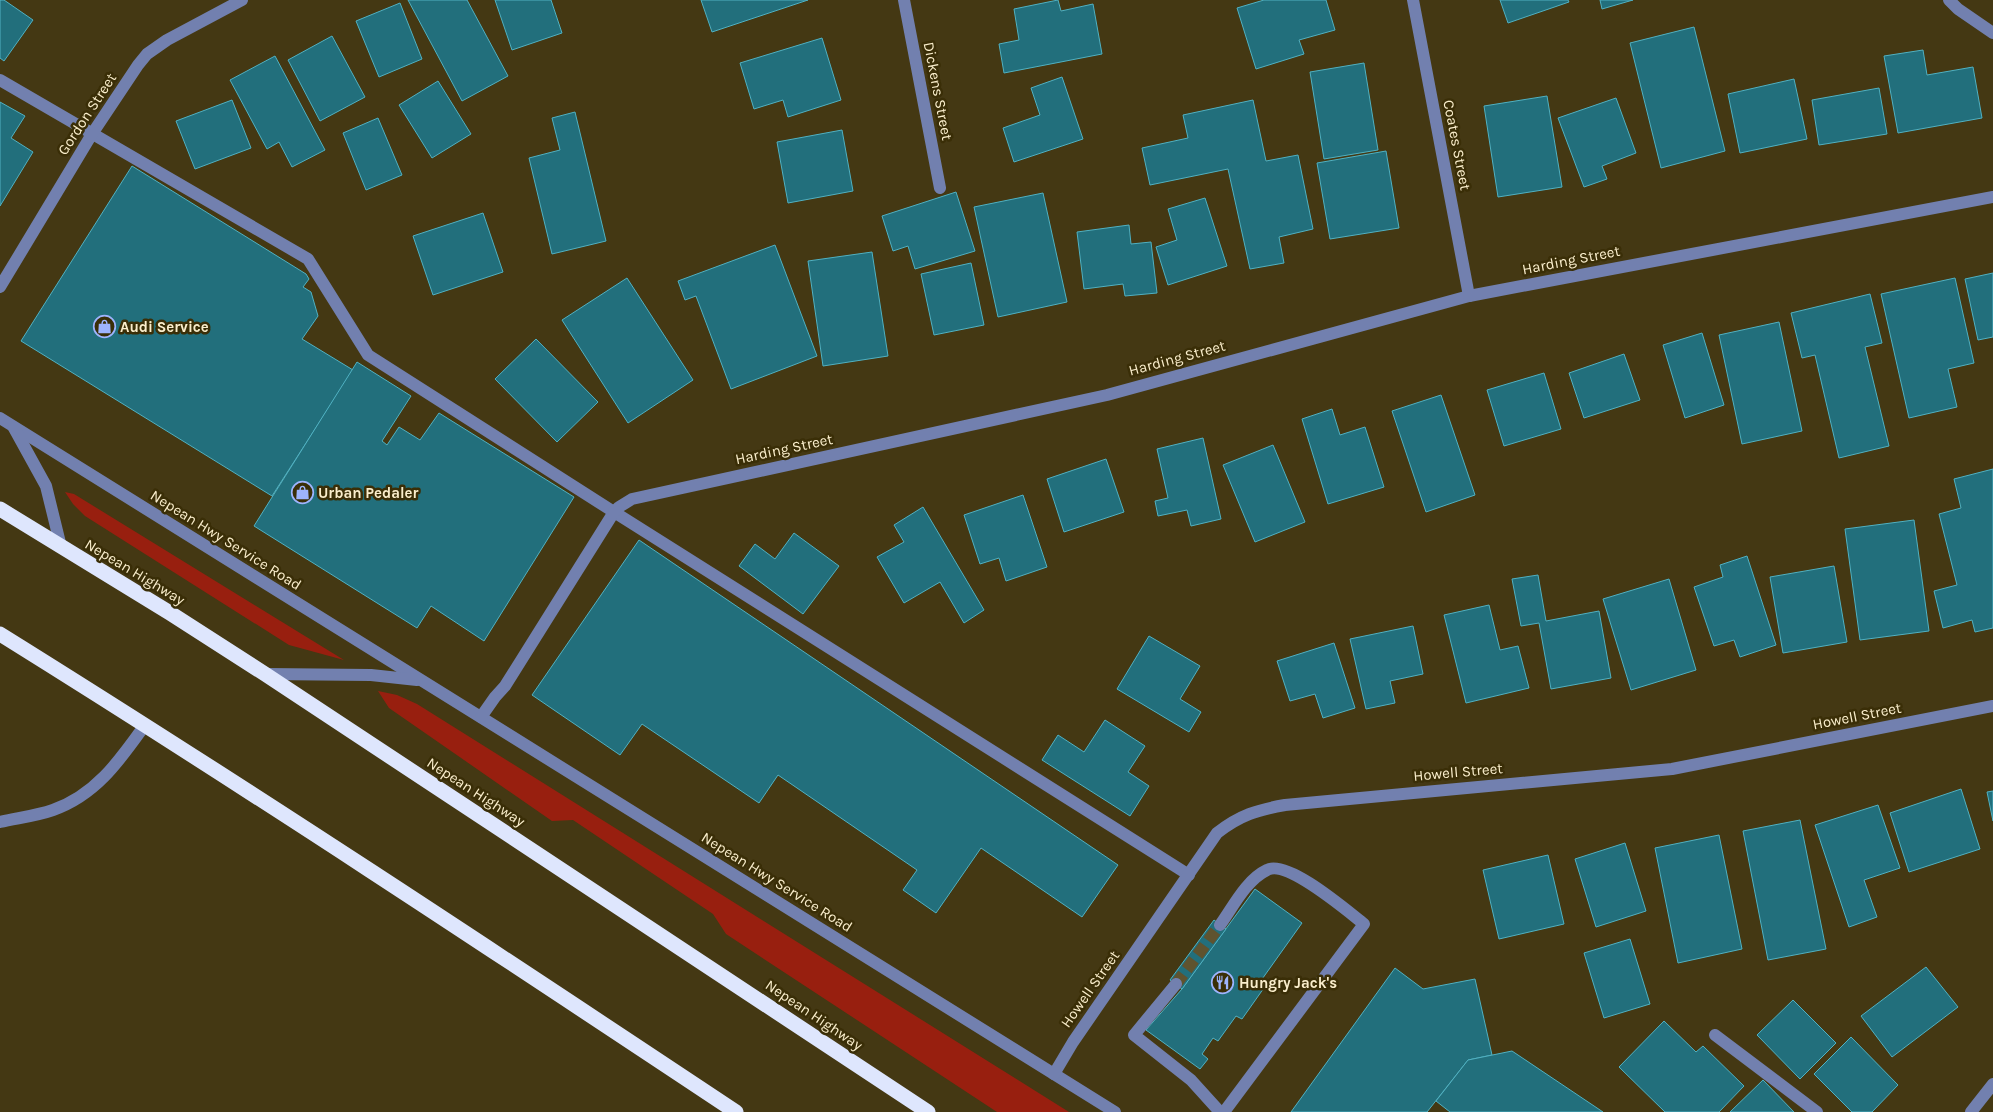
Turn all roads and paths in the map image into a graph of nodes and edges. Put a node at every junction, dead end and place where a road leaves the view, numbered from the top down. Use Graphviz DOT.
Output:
graph roads {
  1 [pos="242,0"];
  2 [pos="904,0"];
  3 [pos="1414,0"];
  4 [pos="1949,0"];
  5 [pos="1993,33"];
  6 [pos="0,80"];
  7 [pos="92,134"];
  8 [pos="940,188"];
  9 [pos="1993,197"];
  10 [pos="0,287"];
  11 [pos="1469,296"];
  12 [pos="0,418"];
  13 [pos="13,426"];
  14 [pos="0,508"];
  15 [pos="614,512"];
  16 [pos="62,547"];
  17 [pos="0,634"];
  18 [pos="265,674"];
  19 [pos="421,681"];
  20 [pos="1993,706"];
  21 [pos="481,717"];
  22 [pos="145,724"];
  23 [pos="0,822"];
  24 [pos="1189,876"];
  25 [pos="1220,925"];
  26 [pos="1176,984"];
  27 [pos="1715,1035"];
  28 [pos="1054,1074"];
  29 [pos="1993,1084"];
  30 [pos="736,1112"];
  31 [pos="928,1112"];
  32 [pos="1114,1112"];
  33 [pos="1220,1112"];
  34 [pos="1224,1112"];
  35 [pos="1817,1112"];
  36 [pos="1971,1112"];
  1 -- 7 [label="street, Gordon Street"];
  2 -- 8 [label="street, Dickens Street"];
  3 -- 11 [label="street, Coates Street"];
  4 -- 5 [label="street"];
  6 -- 7 [label="street"];
  7 -- 10 [label="street, Gordon Street"];
  7 -- 15 [label="street"];
  9 -- 11 [label="street, Harding Street"];
  11 -- 15 [label="street, Harding Street"];
  12 -- 13 [label="street, Nepean Hwy Service Road"];
  13 -- 16 [label="street, Nepean Hwy Service Road"];
  13 -- 19 [label="street, Nepean Hwy Service Road"];
  14 -- 16 [label="highway, Nepean Highway"];
  15 -- 21 [label="street, Harding Street"];
  15 -- 24 [label="street"];
  16 -- 18 [label="highway, Nepean Highway"];
  17 -- 22 [label="highway"];
  18 -- 19 [label="street, Nepean Hwy Service Road"];
  18 -- 31 [label="highway, Nepean Highway"];
  19 -- 21 [label="street, Nepean Hwy Service Road"];
  20 -- 24 [label="street, Howell Street"];
  21 -- 28 [label="street, Nepean Hwy Service Road"];
  22 -- 23 [label="street"];
  22 -- 30 [label="highway"];
  24 -- 28 [label="street, Howell Street"];
  25 -- 34 [label="street"];
  26 -- 33 [label="street"];
  27 -- 35 [label="street"];
  28 -- 32 [label="street, Nepean Hwy Service Road"];
  29 -- 36 [label="street"];
}
